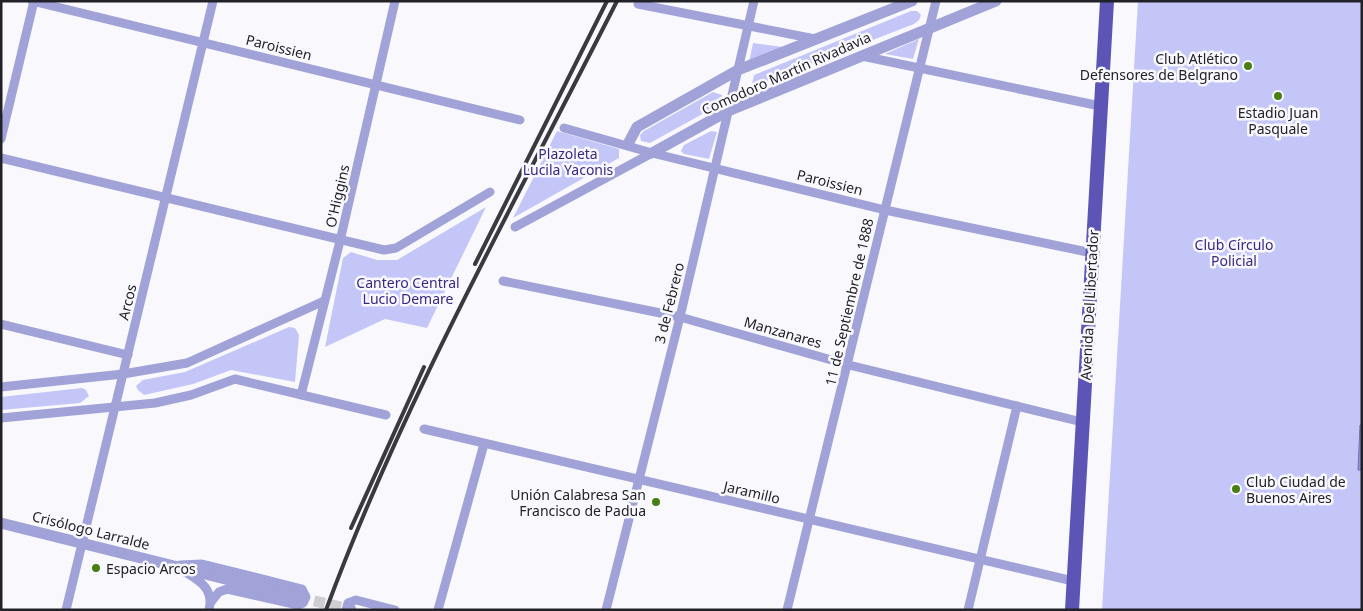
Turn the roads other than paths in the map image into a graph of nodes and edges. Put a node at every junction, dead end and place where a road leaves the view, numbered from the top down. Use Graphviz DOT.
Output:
graph roads {
  1 [pos="34,1"];
  2 [pos="213,1"];
  3 [pos="395,1"];
  4 [pos="754,1"];
  5 [pos="912,1"];
  6 [pos="936,1"];
  7 [pos="996,1"];
  8 [pos="1107,1"];
  9 [pos="638,4"];
  10 [pos="748,26"];
  11 [pos="930,27"];
  12 [pos="815,40"];
  13 [pos="203,42"];
  14 [pos="862,56"];
  15 [pos="921,67"];
  16 [pos="738,70"];
  17 [pos="376,85"];
  18 [pos="1100,106"];
  19 [pos="728,111"];
  20 [pos="520,120"];
  21 [pos="564,128"];
  22 [pos="1,139"];
  23 [pos="628,144"];
  24 [pos="652,153"];
  25 [pos="1,158"];
  26 [pos="715,168"];
  27 [pos="490,192"];
  28 [pos="166,198"];
  29 [pos="885,210"];
  30 [pos="515,227"];
  31 [pos="340,241"];
  32 [pos="1092,253"];
  33 [pos="503,281"];
  34 [pos="324,301"];
  35 [pos="680,318"];
  36 [pos="1,324"];
  37 [pos="128,355"];
  38 [pos="848,365"];
  39 [pos="123,374"];
  40 [pos="1,387"];
  41 [pos="301,395"];
  42 [pos="1017,406"];
  43 [pos="114,408"];
  44 [pos="386,415"];
  45 [pos="1,418"];
  46 [pos="1082,422"];
  47 [pos="424,429"];
  48 [pos="484,444"];
  49 [pos="638,480"];
  50 [pos="809,520"];
  51 [pos="1,524"];
  52 [pos="82,543"];
  53 [pos="980,560"];
  54 [pos="174,566"];
  55 [pos="1074,582"];
  56 [pos="298,597"];
  57 [pos="210,606"];
  58 [pos="438,609"];
  59 [pos="66,610"];
  60 [pos="348,610"];
  61 [pos="395,610"];
  62 [pos="606,610"];
  63 [pos="787,610"];
  64 [pos="968,610"];
  65 [pos="1072,610"];
  1 -- 13 [label="street, Paroissien"];
  1 -- 22 [label="street"];
  2 -- 13 [label="street, Arcos"];
  3 -- 17 [label="street, O'Higgins"];
  4 -- 10 [label="street, 3 de Febrero"];
  5 -- 12 [label="street, Comodoro Martín Rivadavia"];
  6 -- 11 [label="street, 11 de Septiembre de 1888"];
  7 -- 11 [label="street, Comodoro Martín Rivadavia"];
  8 -- 18 [label="main road, Avenida Del Libertador"];
  9 -- 10 [label="street"];
  10 -- 12 [label="street"];
  10 -- 16 [label="street, 3 de Febrero"];
  11 -- 14 [label="street, Comodoro Martín Rivadavia"];
  11 -- 15 [label="street, 11 de Septiembre de 1888"];
  12 -- 16 [label="street, Comodoro Martín Rivadavia"];
  13 -- 17 [label="street, Paroissien"];
  13 -- 28 [label="street, Arcos"];
  14 -- 15 [label="street"];
  14 -- 19 [label="street, Comodoro Martín Rivadavia"];
  15 -- 18 [label="street"];
  15 -- 29 [label="street, 11 de Septiembre de 1888"];
  16 -- 19 [label="street, 3 de Febrero"];
  16 -- 23 [label="street, Comodoro Martín Rivadavia"];
  17 -- 20 [label="street, Paroissien"];
  17 -- 31 [label="street, O'Higgins"];
  18 -- 32 [label="main road, Avenida Del Libertador"];
  19 -- 24 [label="street, Comodoro Martín Rivadavia"];
  19 -- 26 [label="street, 3 de Febrero"];
  21 -- 23 [label="street, Paroissien"];
  23 -- 24 [label="street, Paroissien"];
  24 -- 26 [label="street, Paroissien"];
  24 -- 30 [label="street, Comodoro Martín Rivadavia"];
  25 -- 28 [label="street"];
  26 -- 29 [label="street, Paroissien"];
  26 -- 35 [label="street, 3 de Febrero"];
  27 -- 31 [label="street"];
  28 -- 31 [label="street"];
  28 -- 37 [label="street, Arcos"];
  29 -- 32 [label="street, Paroissien"];
  29 -- 38 [label="street, 11 de Septiembre de 1888"];
  31 -- 34 [label="street, O'Higgins"];
  32 -- 46 [label="main road, Avenida Del Libertador"];
  33 -- 35 [label="street, Manzanares"];
  34 -- 39 [label="street"];
  34 -- 41 [label="street, O'Higgins"];
  35 -- 38 [label="street, Manzanares"];
  35 -- 49 [label="street, 3 de Febrero"];
  36 -- 37 [label="street"];
  37 -- 39 [label="street, Arcos"];
  38 -- 42 [label="street, Manzanares"];
  38 -- 50 [label="street, 11 de Septiembre de 1888"];
  39 -- 40 [label="street"];
  39 -- 43 [label="street, Arcos"];
  41 -- 43 [label="street"];
  41 -- 44 [label="street"];
  42 -- 46 [label="street, Manzanares"];
  42 -- 53 [label="street"];
  43 -- 45 [label="street"];
  43 -- 52 [label="street, Arcos"];
  46 -- 55 [label="main road, Avenida Del Libertador"];
  47 -- 48 [label="street, Jaramillo"];
  48 -- 49 [label="street, Jaramillo"];
  48 -- 58 [label="street"];
  49 -- 50 [label="street, Jaramillo"];
  49 -- 62 [label="street, 3 de Febrero"];
  50 -- 53 [label="street, Jaramillo"];
  50 -- 63 [label="street, 11 de Septiembre de 1888"];
  51 -- 52 [label="street, Crisólogo Larralde"];
  52 -- 54 [label="street, Crisólogo Larralde"];
  52 -- 59 [label="street, Arcos"];
  53 -- 55 [label="street, Jaramillo"];
  53 -- 64 [label="street"];
  54 -- 56 [label="street, Crisólogo Larralde"];
  54 -- 57 [label="street"];
  54 -- 57 [label="street, Crisólogo Larralde"];
  55 -- 65 [label="main road, Avenida Del Libertador"];
  60 -- 61 [label="street"];
}
